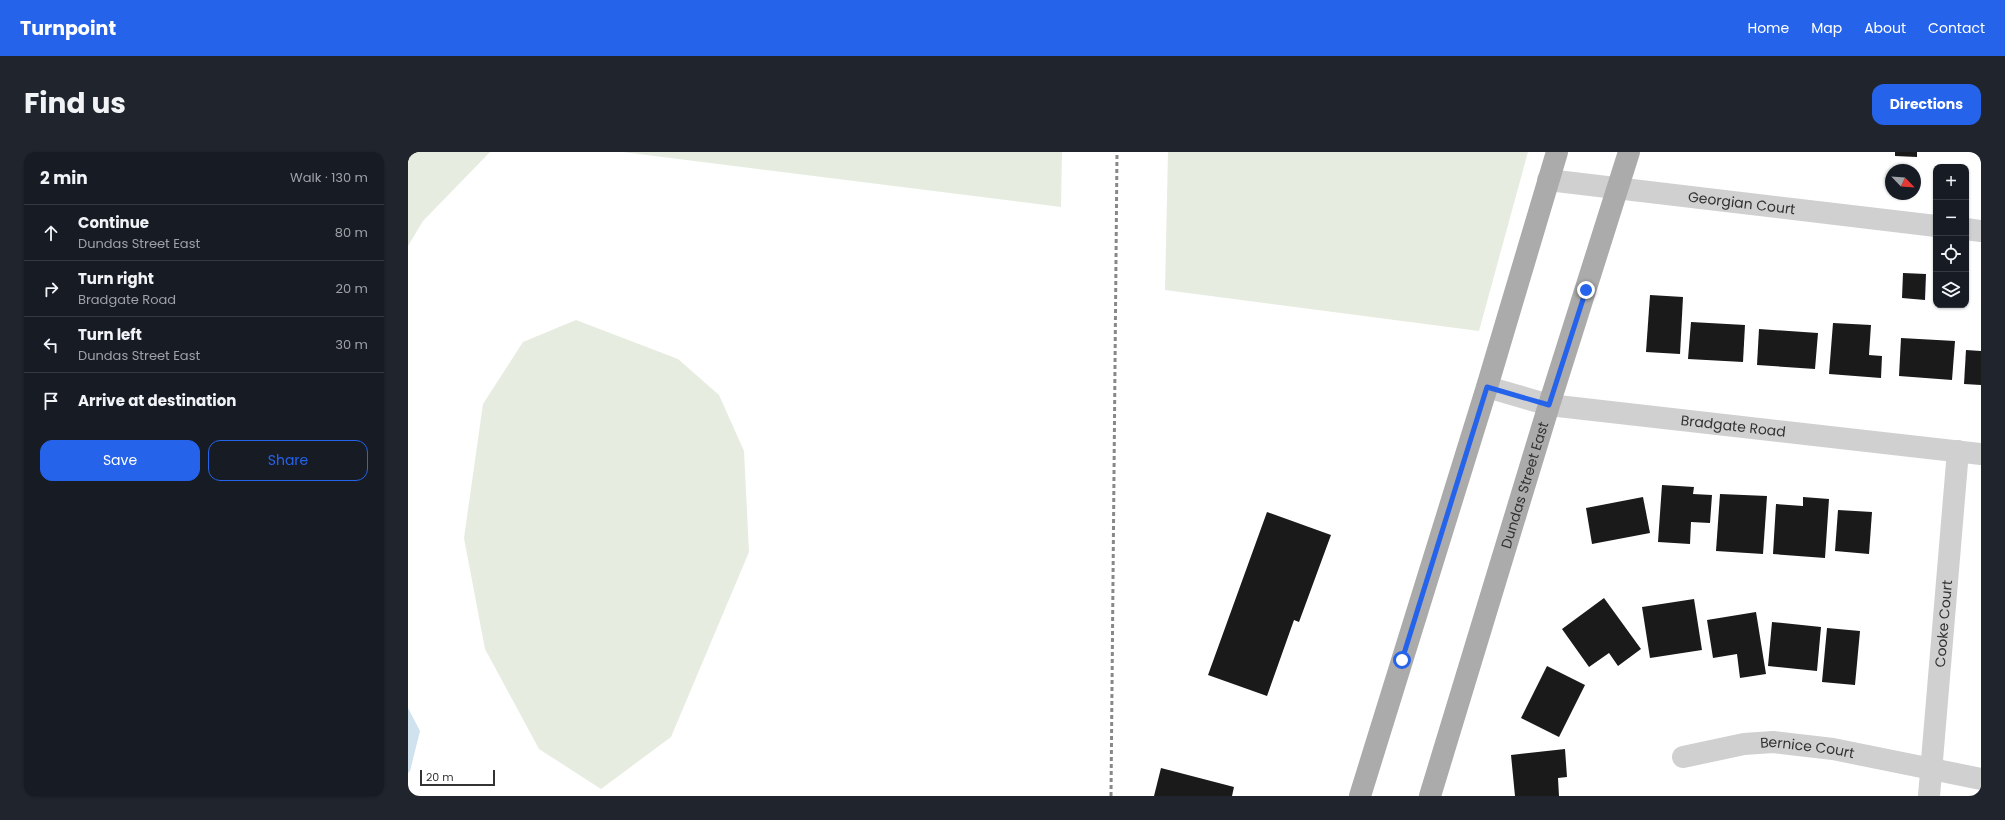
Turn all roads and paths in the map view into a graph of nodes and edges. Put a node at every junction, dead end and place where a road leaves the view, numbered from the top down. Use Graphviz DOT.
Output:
graph roads {
  1 [pos="1557,152"];
  2 [pos="1629,152"];
  3 [pos="1548,180"];
  4 [pos="1618,190"];
  5 [pos="1933,226"];
  6 [pos="1969,230"];
  7 [pos="1981,231"];
  8 [pos="1487,387"];
  9 [pos="1549,405"];
  10 [pos="1958,452"];
  11 [pos="1981,454"];
  12 [pos="1683,757"];
  13 [pos="1931,768"];
  14 [pos="1981,779"];
  15 [pos="1360,796"];
  16 [pos="1430,796"];
  17 [pos="1929,796"];
  1 -- 3 [label="main road"];
  2 -- 4 [label="main road, Dundas Street East"];
  3 -- 4 [label="street, Georgian Court"];
  3 -- 8 [label="main road"];
  4 -- 5 [label="street, Georgian Court"];
  4 -- 9 [label="main road, Dundas Street East"];
  6 -- 7 [label="street"];
  8 -- 9 [label="street, Bradgate Road"];
  8 -- 15 [label="main road"];
  9 -- 10 [label="street, Bradgate Road"];
  9 -- 16 [label="main road, Dundas Street East"];
  10 -- 11 [label="street, Bradgate Road"];
  10 -- 13 [label="street, Cooke Court"];
  12 -- 13 [label="street, Bernice Court"];
  13 -- 14 [label="street, Bernice Court"];
  13 -- 17 [label="street, Cooke Court"];
}
